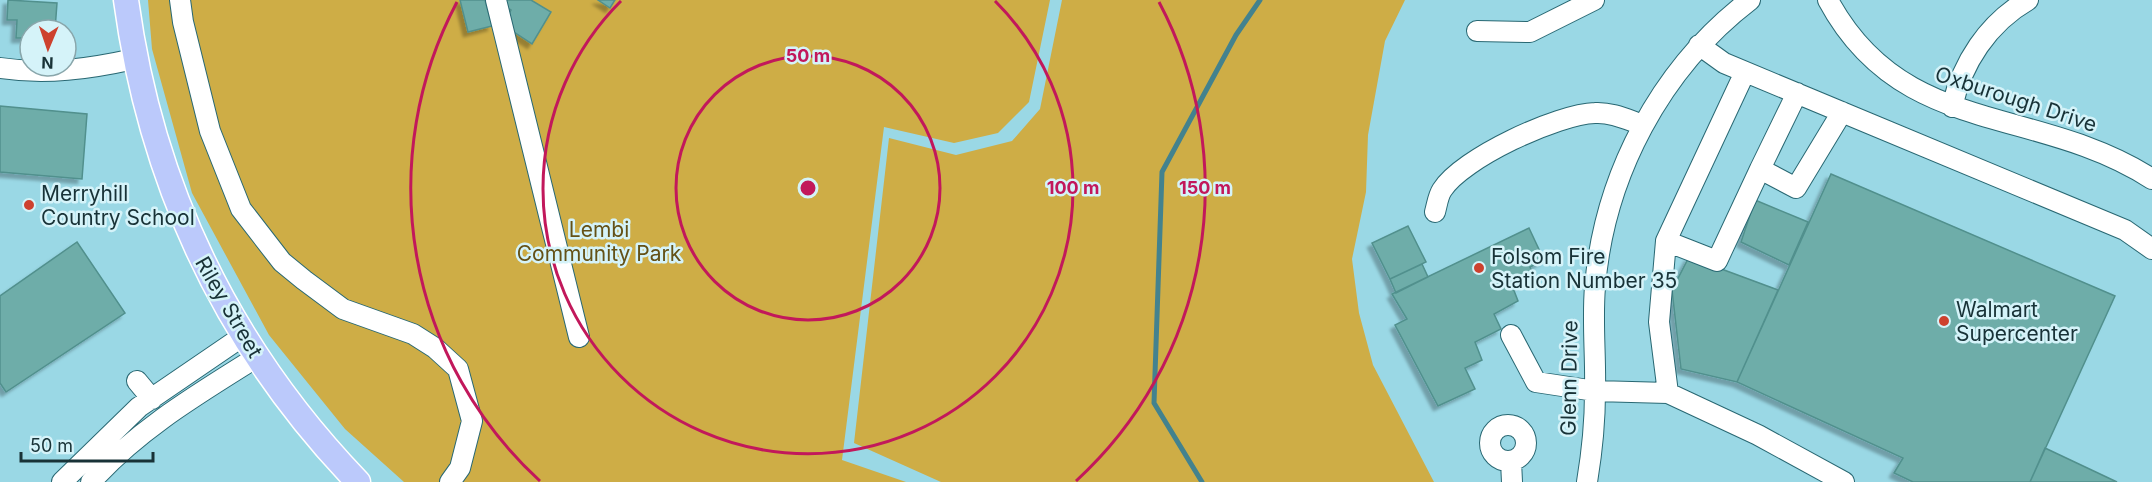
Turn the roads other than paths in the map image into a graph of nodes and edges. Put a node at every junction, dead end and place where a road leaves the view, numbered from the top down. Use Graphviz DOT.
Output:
graph roads {
  1 [pos="126,0"];
  2 [pos="180,0"];
  3 [pos="496,0"];
  4 [pos="1594,0"];
  5 [pos="1750,0"];
  6 [pos="1828,0"];
  7 [pos="2028,0"];
  8 [pos="1477,31"];
  9 [pos="1699,45"];
  10 [pos="134,59"];
  11 [pos="0,68"];
  12 [pos="1745,72"];
  13 [pos="1797,93"];
  14 [pos="1952,106"];
  15 [pos="1842,112"];
  16 [pos="1643,126"];
  17 [pos="1760,169"];
  18 [pos="2152,179"];
  19 [pos="1435,212"];
  20 [pos="1666,242"];
  21 [pos="2152,249"];
  22 [pos="1511,335"];
  23 [pos="243,336"];
  24 [pos="579,337"];
  25 [pos="257,357"];
  26 [pos="137,381"];
  27 [pos="1595,391"];
  28 [pos="1668,393"];
  29 [pos="152,399"];
  30 [pos="1510,461"];
  31 [pos="62,482"];
  32 [pos="91,482"];
  33 [pos="358,482"];
  34 [pos="450,482"];
  35 [pos="1512,482"];
  36 [pos="1587,482"];
  37 [pos="1844,482"];
  1 -- 10 [label="main road, Riley Street"];
  2 -- 34 [label="street"];
  3 -- 24 [label="street"];
  4 -- 8 [label="street"];
  5 -- 9 [label="street, Glenn Drive"];
  6 -- 14 [label="street, Oxburough Drive"];
  7 -- 14 [label="street"];
  9 -- 12 [label="street"];
  9 -- 16 [label="street, Glenn Drive"];
  10 -- 11 [label="street"];
  10 -- 23 [label="main road, Riley Street"];
  12 -- 13 [label="street"];
  12 -- 20 [label="street"];
  13 -- 15 [label="street"];
  13 -- 17 [label="street"];
  14 -- 18 [label="street, Oxburough Drive"];
  15 -- 17 [label="street"];
  15 -- 21 [label="street"];
  16 -- 19 [label="street"];
  16 -- 27 [label="street, Glenn Drive"];
  17 -- 20 [label="street"];
  20 -- 28 [label="street"];
  22 -- 27 [label="street"];
  23 -- 25 [label="main road, Riley Street"];
  23 -- 29 [label="street"];
  25 -- 32 [label="street"];
  25 -- 33 [label="main road, Riley Street"];
  26 -- 29 [label="street"];
  27 -- 28 [label="street"];
  27 -- 36 [label="street, Glenn Drive"];
  28 -- 37 [label="street"];
  29 -- 31 [label="street"];
  30 -- 35 [label="street"];
}
